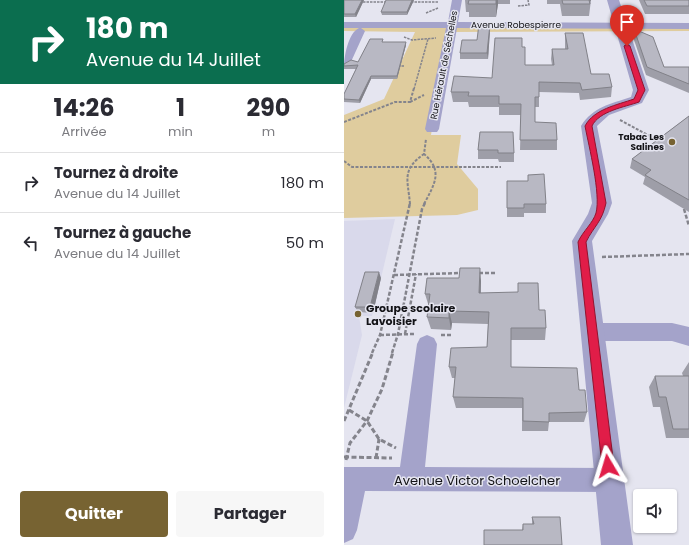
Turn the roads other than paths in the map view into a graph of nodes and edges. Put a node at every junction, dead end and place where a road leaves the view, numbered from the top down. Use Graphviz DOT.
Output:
graph roads {
  1 [pos="457,0"];
  2 [pos="612,0"];
  3 [pos="344,25"];
  4 [pos="689,26"];
  5 [pos="451,28"];
  6 [pos="622,29"];
  7 [pos="344,31"];
  8 [pos="360,31"];
  9 [pos="689,32"];
  10 [pos="344,64"];
  11 [pos="429,134"];
  12 [pos="593,332"];
  13 [pos="689,337"];
  14 [pos="427,344"];
  15 [pos="347,467"];
  16 [pos="412,469"];
  17 [pos="609,480"];
  18 [pos="344,530"];
  19 [pos="616,545"];
  1 -- 5 [label="street, Rue Hérault de Séchelles"];
  2 -- 6 [label="street"];
  3 -- 5 [label="street, Avenue Robespierre"];
  4 -- 6 [label="street, Avenue Robespierre"];
  5 -- 6 [label="street, Avenue Robespierre"];
  5 -- 8 [label="street, Avenue Robespierre"];
  5 -- 11 [label="street, Rue Hérault de Séchelles"];
  6 -- 9 [label="street, Avenue Robespierre"];
  6 -- 12 [label="street"];
  7 -- 8 [label="street, Avenue Robespierre"];
  8 -- 10 [label="street"];
  12 -- 13 [label="street"];
  12 -- 17 [label="street"];
  14 -- 16 [label="street"];
  15 -- 16 [label="street, Avenue Victor Schoelcher"];
  15 -- 18 [label="street"];
  16 -- 17 [label="street, Avenue Victor Schoelcher"];
  17 -- 19 [label="street"];
}
